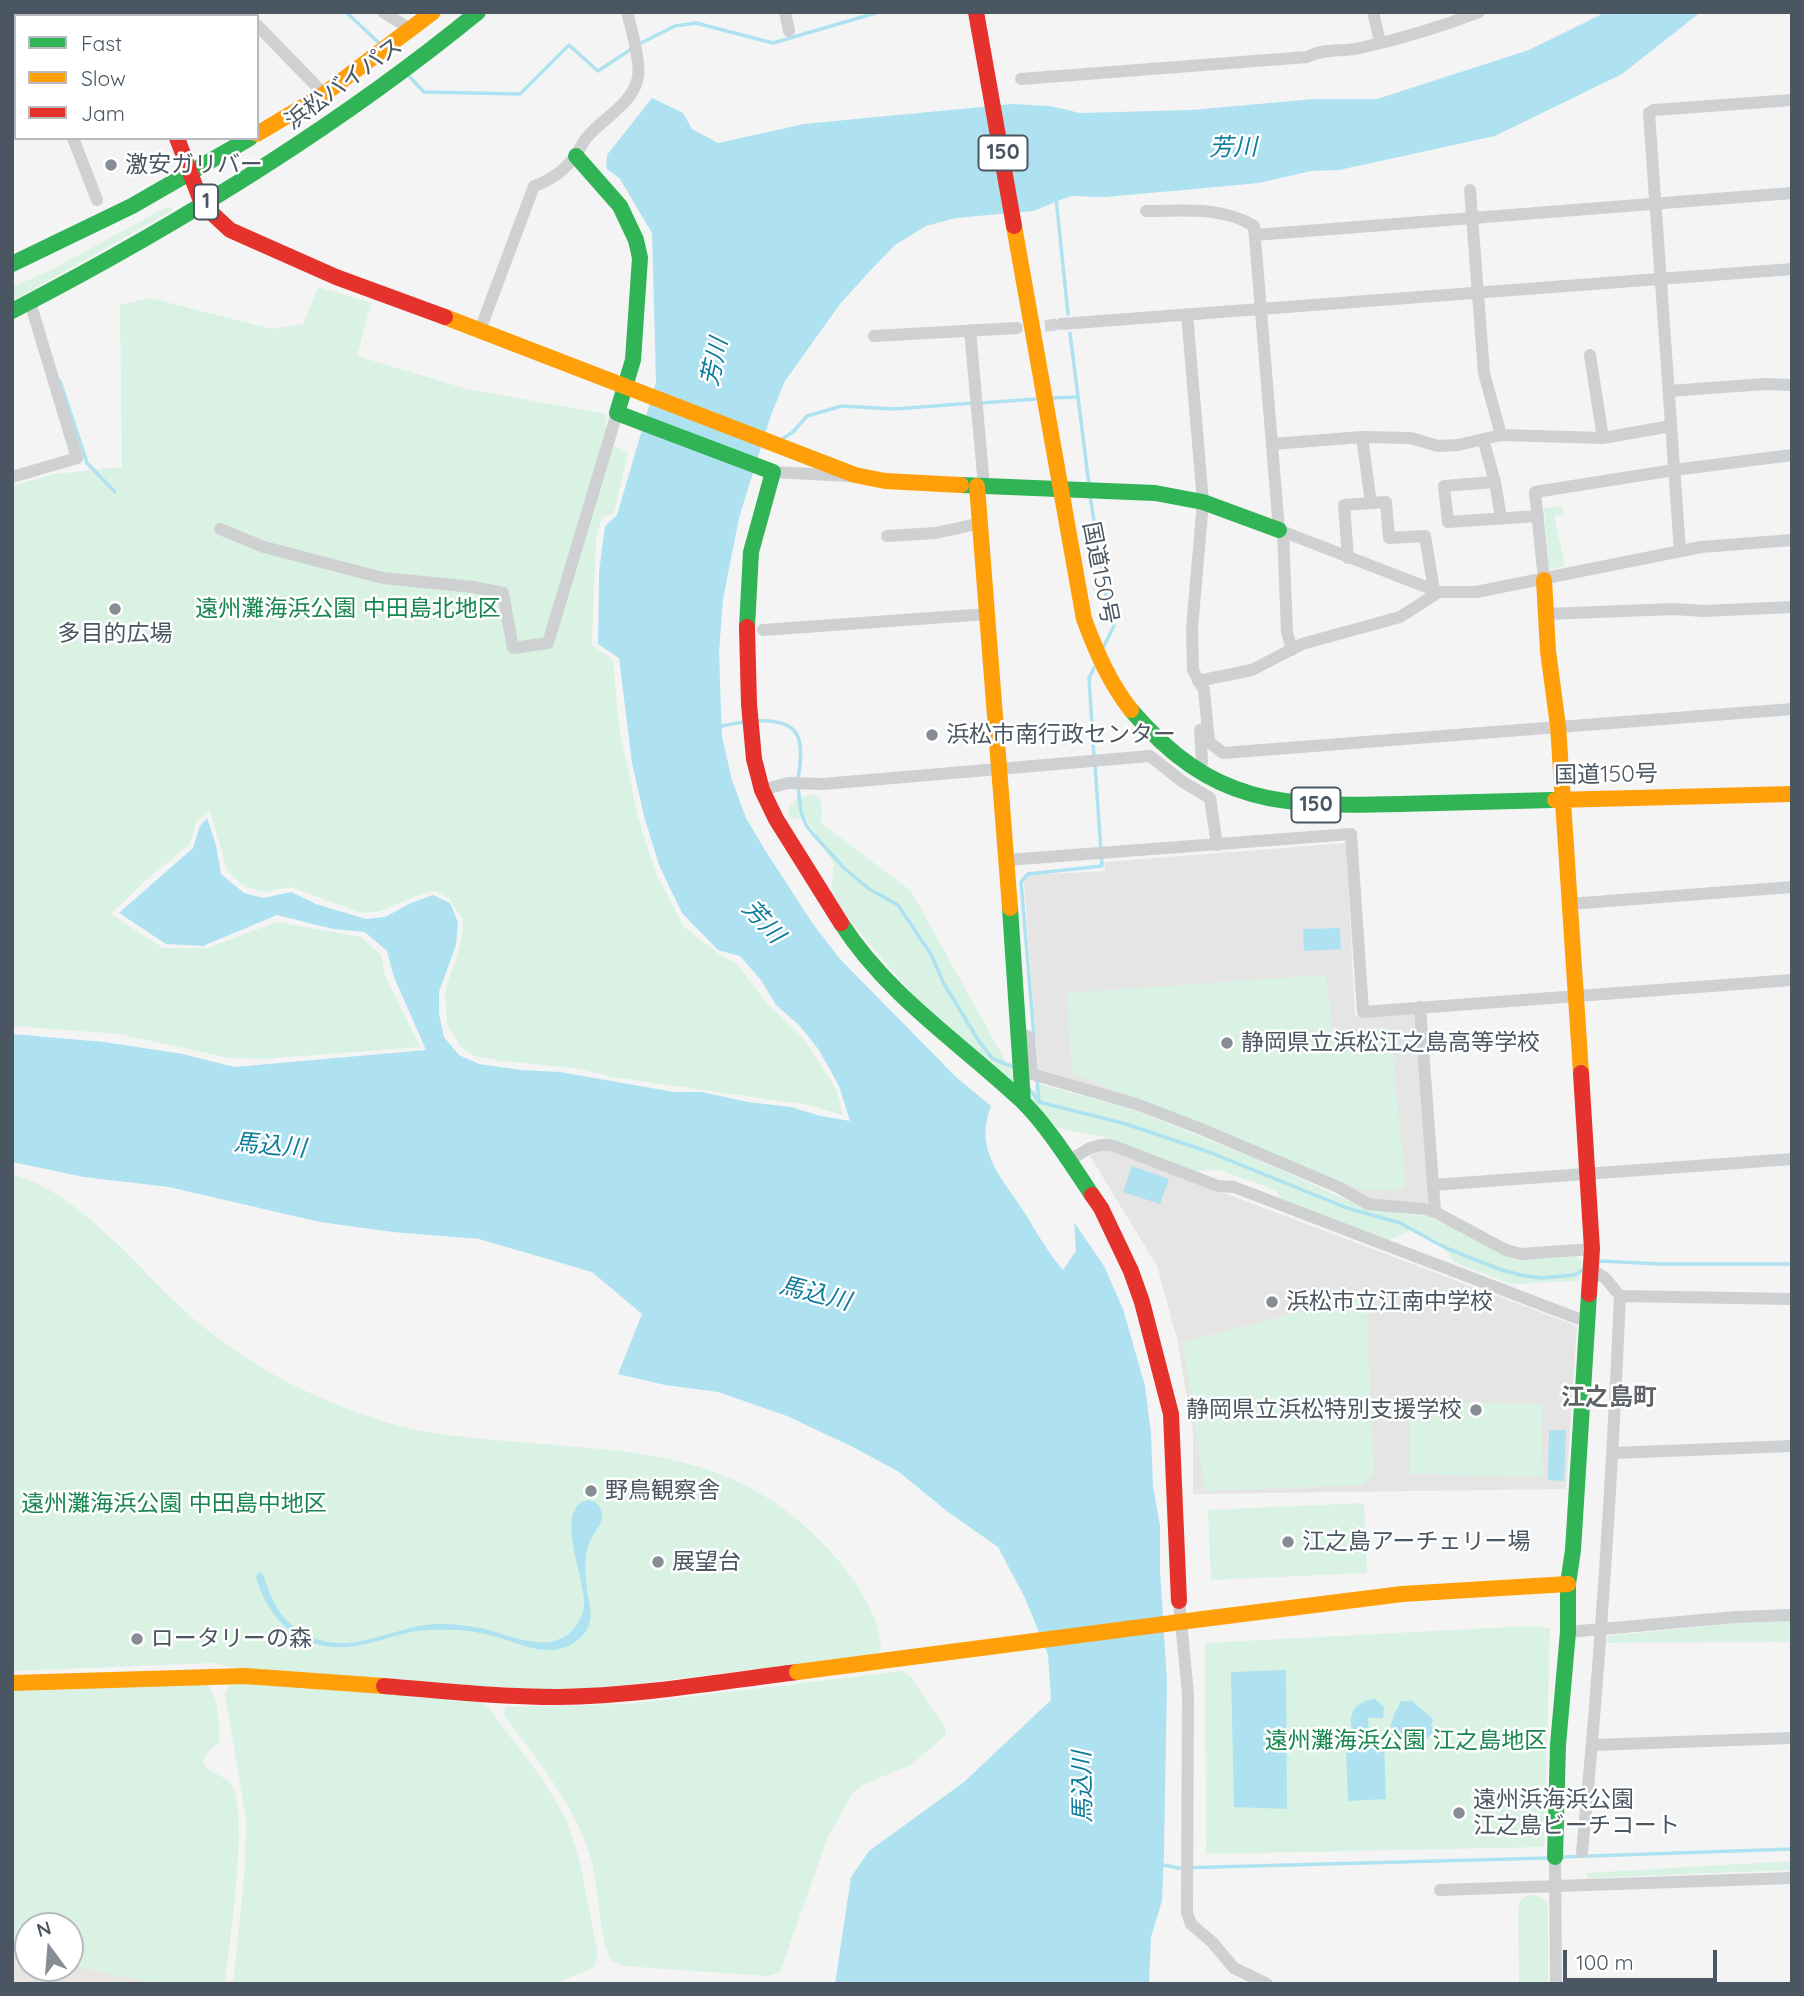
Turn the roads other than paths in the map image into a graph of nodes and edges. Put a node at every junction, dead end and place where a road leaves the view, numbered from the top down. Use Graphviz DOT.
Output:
graph roads {
  1 [pos="383,12"];
  2 [pos="433,12"];
  3 [pos="478,12"];
  4 [pos="627,12"];
  5 [pos="785,12"];
  6 [pos="976,12"];
  7 [pos="984,12"];
  8 [pos="1373,12"];
  9 [pos="1479,12"];
  10 [pos="259,27"];
  11 [pos="789,31"];
  12 [pos="405,33"];
  13 [pos="1380,42"];
  14 [pos="1021,79"];
  15 [pos="991,85"];
  16 [pos="324,94"];
  17 [pos="1792,100"];
  18 [pos="259,133"];
  19 [pos="74,140"];
  20 [pos="178,140"];
  21 [pos="247,140"];
  22 [pos="576,156"];
  23 [pos="191,174"];
  24 [pos="1470,190"];
  25 [pos="1792,193"];
  26 [pos="97,200"];
  27 [pos="1655,203"];
  28 [pos="202,204"];
  29 [pos="1146,211"];
  30 [pos="1472,218"];
  31 [pos="1255,235"];
  32 [pos="14,258"];
  33 [pos="1792,269"];
  34 [pos="1660,278"];
  35 [pos="1477,292"];
  36 [pos="30,302"];
  37 [pos="1261,308"];
  38 [pos="12,311"];
  39 [pos="1187,314"];
  40 [pos="1061,324"];
  41 [pos="1017,328"];
  42 [pos="480,330"];
  43 [pos="970,330"];
  44 [pos="874,336"];
  45 [pos="1590,355"];
  46 [pos="1792,385"];
  47 [pos="628,389"];
  48 [pos="1669,391"];
  49 [pos="617,413"];
  50 [pos="1671,426"];
  51 [pos="1501,435"];
  52 [pos="1362,437"];
  53 [pos="1483,439"];
  54 [pos="1603,439"];
  55 [pos="1272,444"];
  56 [pos="1792,455"];
  57 [pos="1674,470"];
  58 [pos="772,472"];
  59 [pos="855,475"];
  60 [pos="12,477"];
  61 [pos="1495,482"];
  62 [pos="981,486"];
  63 [pos="1061,488"];
  64 [pos="1203,502"];
  65 [pos="1371,503"];
  66 [pos="1538,516"];
  67 [pos="1501,518"];
  68 [pos="981,523"];
  69 [pos="219,529"];
  70 [pos="1281,531"];
  71 [pos="887,536"];
  72 [pos="1792,540"];
  73 [pos="1680,551"];
  74 [pos="1348,558"];
  75 [pos="1544,580"];
  76 [pos="1437,591"];
  77 [pos="1792,607"];
  78 [pos="988,614"];
  79 [pos="1546,614"];
  80 [pos="763,630"];
  81 [pos="1292,650"];
  82 [pos="1198,681"];
  83 [pos="1792,709"];
  84 [pos="1558,726"];
  85 [pos="1202,762"];
  86 [pos="999,769"];
  87 [pos="762,790"];
  88 [pos="1792,794"];
  89 [pos="1562,799"];
  90 [pos="1205,803"];
  91 [pos="1213,846"];
  92 [pos="1007,860"];
  93 [pos="1792,887"];
  94 [pos="1569,904"];
  95 [pos="1792,980"];
  96 [pos="1575,996"];
  97 [pos="1420,1007"];
  98 [pos="1019,1033"];
  99 [pos="1023,1102"];
  100 [pos="1792,1159"];
  101 [pos="1069,1161"];
  102 [pos="1588,1174"];
  103 [pos="1433,1185"];
  104 [pos="1435,1212"];
  105 [pos="1592,1249"];
  106 [pos="1590,1268"];
  107 [pos="1620,1296"];
  108 [pos="1792,1299"];
  109 [pos="1587,1322"];
  110 [pos="1792,1446"];
  111 [pos="1614,1453"];
  112 [pos="1568,1584"];
  113 [pos="1179,1601"];
  114 [pos="1792,1615"];
  115 [pos="1602,1630"];
  116 [pos="1569,1632"];
  117 [pos="12,1683"];
  118 [pos="1792,1738"];
  119 [pos="1592,1745"];
  120 [pos="1582,1852"];
  121 [pos="1555,1857"];
  122 [pos="1792,1878"];
  123 [pos="1554,1883"];
  124 [pos="1440,1890"];
  125 [pos="1268,1984"];
  126 [pos="1556,1984"];
  1 -- 12 [label="street"];
  2 -- 12 [label="main road, 浜松バイパス"];
  3 -- 28 [label="main road, 浜松バイパス / 1"];
  4 -- 22 [label="street"];
  5 -- 11 [label="street"];
  6 -- 15 [label="main road, 国道150号 / 150"];
  7 -- 15 [label="main road, 国道150号 / 150"];
  8 -- 13 [label="street"];
  9 -- 13 [label="street"];
  10 -- 16 [label="street"];
  12 -- 16 [label="main road, 浜松バイパス"];
  13 -- 14 [label="street"];
  15 -- 63 [label="main road, 国道150号 / 150"];
  16 -- 18 [label="main road, 浜松バイパス"];
  17 -- 27 [label="street"];
  19 -- 26 [label="street"];
  20 -- 23 [label="main road"];
  21 -- 23 [label="main road, 1"];
  22 -- 42 [label="street"];
  22 -- 47 [label="main road"];
  23 -- 28 [label="main road"];
  23 -- 32 [label="main road, 1"];
  24 -- 30 [label="street"];
  25 -- 27 [label="street"];
  27 -- 30 [label="street"];
  27 -- 34 [label="street"];
  28 -- 36 [label="main road, 浜松バイパス / 1"];
  28 -- 42 [label="main road"];
  29 -- 31 [label="street"];
  30 -- 31 [label="street"];
  30 -- 35 [label="street"];
  31 -- 37 [label="street"];
  33 -- 34 [label="street"];
  34 -- 35 [label="street"];
  34 -- 48 [label="street"];
  35 -- 37 [label="street"];
  35 -- 51 [label="street"];
  36 -- 38 [label="main road, 浜松バイパス / 1"];
  36 -- 60 [label="street"];
  37 -- 39 [label="street"];
  37 -- 55 [label="street"];
  39 -- 40 [label="street"];
  39 -- 64 [label="street"];
  41 -- 43 [label="street"];
  42 -- 47 [label="main road"];
  43 -- 44 [label="street"];
  43 -- 62 [label="street"];
  45 -- 54 [label="street"];
  46 -- 48 [label="street"];
  47 -- 49 [label="main road"];
  47 -- 59 [label="main road"];
  48 -- 50 [label="street"];
  49 -- 58 [label="main road"];
  49 -- 69 [label="street"];
  50 -- 54 [label="street"];
  50 -- 57 [label="street"];
  51 -- 53 [label="street"];
  51 -- 54 [label="street"];
  52 -- 53 [label="street"];
  52 -- 55 [label="street"];
  52 -- 65 [label="street"];
  53 -- 61 [label="street"];
  55 -- 70 [label="street"];
  56 -- 57 [label="street"];
  57 -- 66 [label="street"];
  57 -- 73 [label="street"];
  58 -- 59 [label="street"];
  58 -- 87 [label="main road"];
  59 -- 62 [label="main road"];
  61 -- 67 [label="street"];
  61 -- 67 [label="street"];
  62 -- 63 [label="main road"];
  62 -- 68 [label="main road"];
  63 -- 64 [label="main road"];
  63 -- 89 [label="main road, 国道150号 / 150"];
  64 -- 70 [label="main road"];
  64 -- 82 [label="street"];
  65 -- 74 [label="street"];
  65 -- 76 [label="street"];
  66 -- 67 [label="street"];
  66 -- 75 [label="street"];
  68 -- 71 [label="street"];
  68 -- 78 [label="main road"];
  70 -- 74 [label="street"];
  70 -- 81 [label="street"];
  72 -- 73 [label="street"];
  73 -- 75 [label="street"];
  74 -- 76 [label="street"];
  75 -- 76 [label="street"];
  75 -- 79 [label="main road"];
  76 -- 81 [label="street"];
  77 -- 79 [label="street"];
  78 -- 80 [label="street"];
  78 -- 86 [label="main road"];
  79 -- 84 [label="main road"];
  81 -- 82 [label="street"];
  82 -- 84 [label="street"];
  82 -- 85 [label="street"];
  83 -- 84 [label="street"];
  84 -- 89 [label="main road"];
  86 -- 87 [label="street"];
  86 -- 91 [label="street"];
  86 -- 92 [label="main road"];
  87 -- 99 [label="main road"];
  88 -- 89 [label="main road, 国道150号 / 150"];
  89 -- 94 [label="main road"];
  90 -- 91 [label="street"];
  91 -- 92 [label="street"];
  91 -- 97 [label="street"];
  92 -- 98 [label="main road"];
  93 -- 94 [label="street"];
  94 -- 96 [label="main road"];
  95 -- 96 [label="street"];
  96 -- 97 [label="street"];
  96 -- 102 [label="main road"];
  97 -- 103 [label="street"];
  98 -- 99 [label="main road"];
  98 -- 104 [label="street"];
  99 -- 101 [label="main road"];
  100 -- 102 [label="street"];
  101 -- 109 [label="street"];
  101 -- 113 [label="main road"];
  102 -- 103 [label="street"];
  102 -- 105 [label="main road"];
  103 -- 104 [label="street"];
  104 -- 105 [label="street"];
  105 -- 106 [label="main road"];
  106 -- 107 [label="street"];
  106 -- 109 [label="main road"];
  107 -- 108 [label="street"];
  107 -- 111 [label="street"];
  109 -- 112 [label="main road"];
  110 -- 111 [label="street"];
  111 -- 115 [label="street"];
  112 -- 116 [label="main road"];
  112 -- 117 [label="main road, bridge"];
  113 -- 125 [label="street"];
  114 -- 115 [label="street"];
  115 -- 116 [label="street"];
  115 -- 119 [label="street"];
  116 -- 121 [label="main road"];
  118 -- 119 [label="street"];
  119 -- 120 [label="street"];
  121 -- 123 [label="street"];
  122 -- 123 [label="street"];
  123 -- 124 [label="street"];
  123 -- 126 [label="street"];
}
